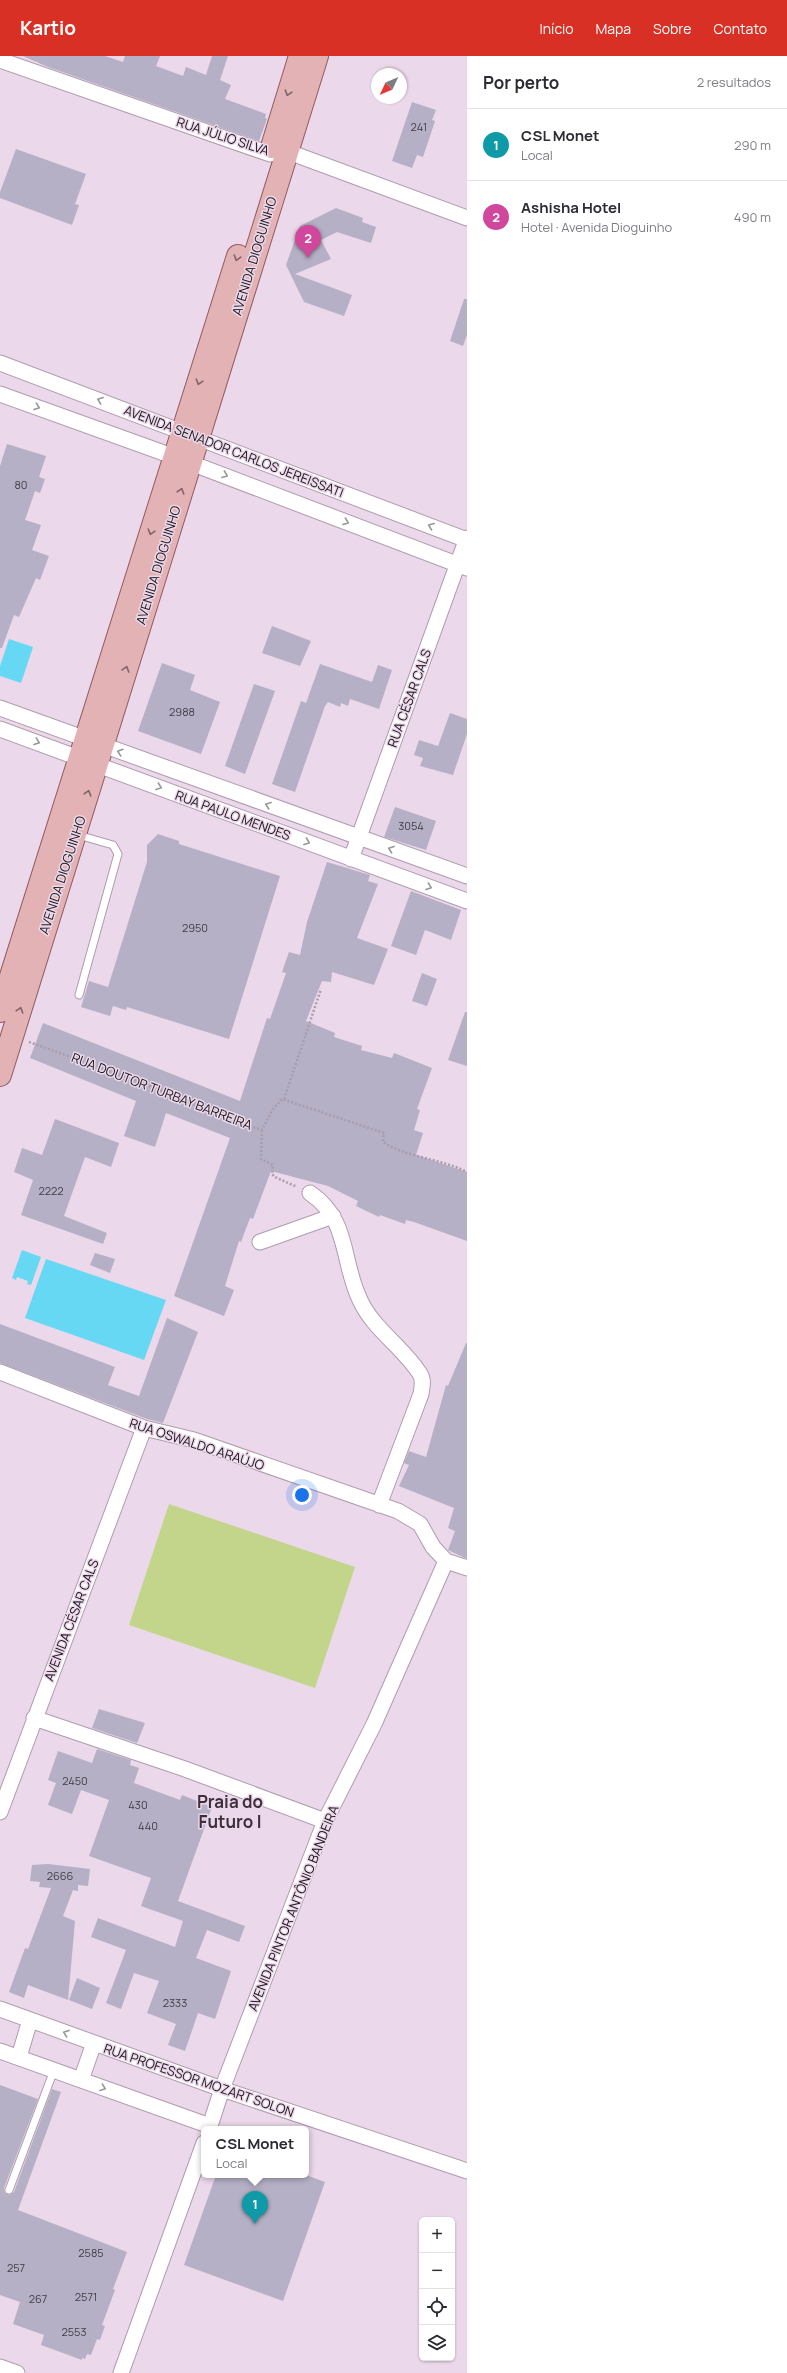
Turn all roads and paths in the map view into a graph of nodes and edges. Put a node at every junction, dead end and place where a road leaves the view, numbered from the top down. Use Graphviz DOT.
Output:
graph roads {
  1 [pos="300,56"];
  2 [pos="317,56"];
  3 [pos="0,60"];
  4 [pos="278,152"];
  5 [pos="467,218"];
  6 [pos="0,364"];
  7 [pos="0,394"];
  8 [pos="191,434"];
  9 [pos="182,459"];
  10 [pos="467,539"];
  11 [pos="462,566"];
  12 [pos="0,708"];
  13 [pos="0,728"];
  14 [pos="91,752"];
  15 [pos="200,780"];
  16 [pos="193,800"];
  17 [pos="67,832"];
  18 [pos="358,837"];
  19 [pos="351,859"];
  20 [pos="467,876"];
  21 [pos="467,901"];
  22 [pos="322,989"];
  23 [pos="79,995"];
  24 [pos="0,1011"];
  25 [pos="8,1037"];
  26 [pos="0,1074"];
  27 [pos="284,1099"];
  28 [pos="262,1130"];
  29 [pos="467,1172"];
  30 [pos="310,1192"];
  31 [pos="333,1216"];
  32 [pos="260,1242"];
  33 [pos="0,1372"];
  34 [pos="144,1428"];
  35 [pos="379,1505"];
  36 [pos="446,1561"];
  37 [pos="467,1568"];
  38 [pos="34,1718"];
  39 [pos="0,1812"];
  40 [pos="325,1821"];
  41 [pos="0,2009"];
  42 [pos="30,2020"];
  43 [pos="94,2043"];
  44 [pos="0,2050"];
  45 [pos="19,2057"];
  46 [pos="54,2070"];
  47 [pos="81,2080"];
  48 [pos="222,2089"];
  49 [pos="205,2126"];
  50 [pos="211,2126"];
  51 [pos="201,2151"];
  52 [pos="467,2171"];
  53 [pos="9,2190"];
  54 [pos="0,2367"];
  55 [pos="17,2373"];
  56 [pos="121,2373"];
  1 -- 4 [label="main road, AVENIDA DIOGUINHO, one-way"];
  2 -- 4 [label="main road, AVENIDA DIOGUINHO"];
  3 -- 4 [label="street, RUA JÚLIO SILVA"];
  4 -- 5 [label="street, RUA JÚLIO SILVA"];
  4 -- 8 [label="main road, AVENIDA DIOGUINHO"];
  8 -- 6 [label="street, AVENIDA SENADOR CARLOS JEREISSATI, one-way"];
  7 -- 9 [label="street, AVENIDA SENADOR CARLOS JEREISSATI, one-way"];
  8 -- 9 [label="main road, AVENIDA DIOGUINHO"];
  10 -- 8 [label="street, AVENIDA SENADOR CARLOS JEREISSATI, one-way"];
  9 -- 11 [label="street, AVENIDA SENADOR CARLOS JEREISSATI, one-way"];
  9 -- 14 [label="main road, AVENIDA DIOGUINHO"];
  10 -- 11 [label="street, RUA CÉSAR CALS"];
  11 -- 18 [label="street, RUA CÉSAR CALS"];
  12 -- 14 [label="street, RUA PAULO MENDES"];
  13 -- 14 [label="street, RUA PAULO MENDES, one-way"];
  15 -- 14 [label="street, RUA PAULO MENDES, one-way"];
  14 -- 16 [label="street, RUA PAULO MENDES, one-way"];
  14 -- 17 [label="main road, AVENIDA DIOGUINHO"];
  15 -- 16 [label="street"];
  18 -- 15 [label="street, RUA PAULO MENDES, one-way"];
  16 -- 19 [label="street, RUA PAULO MENDES, one-way"];
  17 -- 23 [label="lane"];
  17 -- 24 [label="main road, AVENIDA DIOGUINHO"];
  25 -- 17 [label="main road, AVENIDA DIOGUINHO, one-way"];
  18 -- 19 [label="street, RUA CÉSAR CALS"];
  20 -- 18 [label="street, RUA PAULO MENDES, one-way"];
  19 -- 21 [label="street, RUA PAULO MENDES, one-way"];
  22 -- 27 [label="path"];
  25 -- 26 [label="main road, AVENIDA DIOGUINHO"];
  25 -- 28 [label="path, RUA DOUTOR TURBAY BARREIRA"];
  27 -- 28 [label="path, RUA DOUTOR TURBAY BARREIRA"];
  27 -- 29 [label="path"];
  28 -- 30 [label="path"];
  30 -- 31 [label="street"];
  31 -- 32 [label="street"];
  31 -- 35 [label="street"];
  33 -- 34 [label="street, RUA OSWALDO ARAÚJO"];
  34 -- 35 [label="street, RUA OSWALDO ARAÚJO"];
  34 -- 38 [label="street, AVENIDA CÉSAR CALS"];
  35 -- 36 [label="street, RUA OSWALDO ARAÚJO"];
  36 -- 37 [label="street, RUA OSWALDO ARAÚJO"];
  36 -- 40 [label="street, AVENIDA PINTOR ANTÔNIO BANDEIRA"];
  38 -- 39 [label="street, AVENIDA CÉSAR CALS"];
  38 -- 40 [label="street"];
  40 -- 48 [label="street, AVENIDA PINTOR ANTÔNIO BANDEIRA"];
  41 -- 42 [label="street, RUA PROFESSOR MOZART SOLON"];
  43 -- 42 [label="street, RUA PROFESSOR MOZART SOLON, one-way"];
  42 -- 45 [label="street"];
  43 -- 47 [label="street"];
  43 -- 48 [label="street, RUA PROFESSOR MOZART SOLON"];
  44 -- 45 [label="street"];
  45 -- 46 [label="street"];
  46 -- 47 [label="street"];
  46 -- 53 [label="lane"];
  47 -- 49 [label="street, one-way"];
  48 -- 50 [label="street, AVENIDA PINTOR ANTÔNIO BANDEIRA"];
  48 -- 52 [label="street, RUA PROFESSOR MOZART SOLON"];
  51 -- 56 [label="street"];
  54 -- 55 [label="street"];
}
